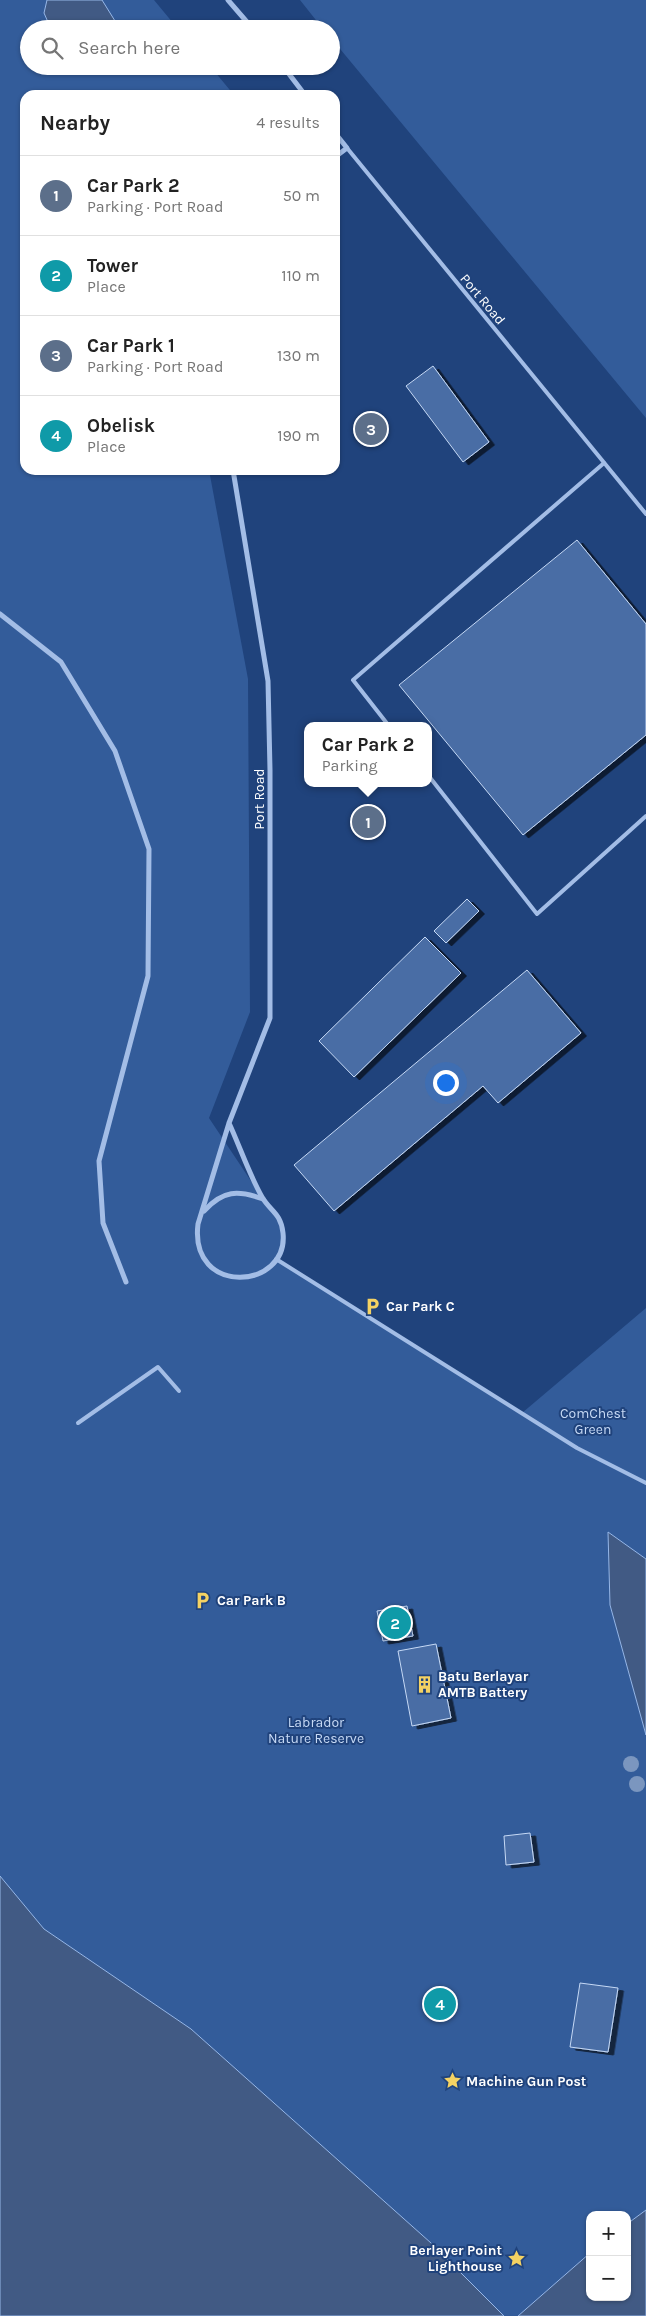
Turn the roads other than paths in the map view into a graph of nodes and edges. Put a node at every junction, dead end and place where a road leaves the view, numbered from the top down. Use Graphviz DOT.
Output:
graph roads {
  1 [pos="228,0"];
  2 [pos="245,20"];
  3 [pos="290,75"];
  4 [pos="301,90"];
  5 [pos="340,139"];
  6 [pos="347,148"];
  7 [pos="340,153"];
  8 [pos="604,463"];
  9 [pos="234,475"];
  10 [pos="646,514"];
  11 [pos="0,614"];
  12 [pos="386,722"];
  13 [pos="432,780"];
  14 [pos="646,816"];
  15 [pos="230,1123"];
  16 [pos="263,1199"];
  17 [pos="202,1213"];
  18 [pos="276,1259"];
  19 [pos="126,1282"];
  20 [pos="179,1391"];
  21 [pos="78,1423"];
  22 [pos="646,1483"];
  1 -- 2 [label="street"];
  3 -- 4 [label="street"];
  5 -- 6 [label="street, Port Road"];
  6 -- 7 [label="street"];
  6 -- 8 [label="lane, Port Road"];
  8 -- 10 [label="lane, Port Road"];
  8 -- 12 [label="lane"];
  9 -- 15 [label="street, Port Road"];
  11 -- 19 [label="street"];
  13 -- 14 [label="lane"];
  15 -- 16 [label="street"];
  15 -- 17 [label="street, Port Road"];
  16 -- 17 [label="street"];
  16 -- 18 [label="street"];
  17 -- 18 [label="street, Port Road"];
  18 -- 22 [label="lane"];
  20 -- 21 [label="lane"];
}
